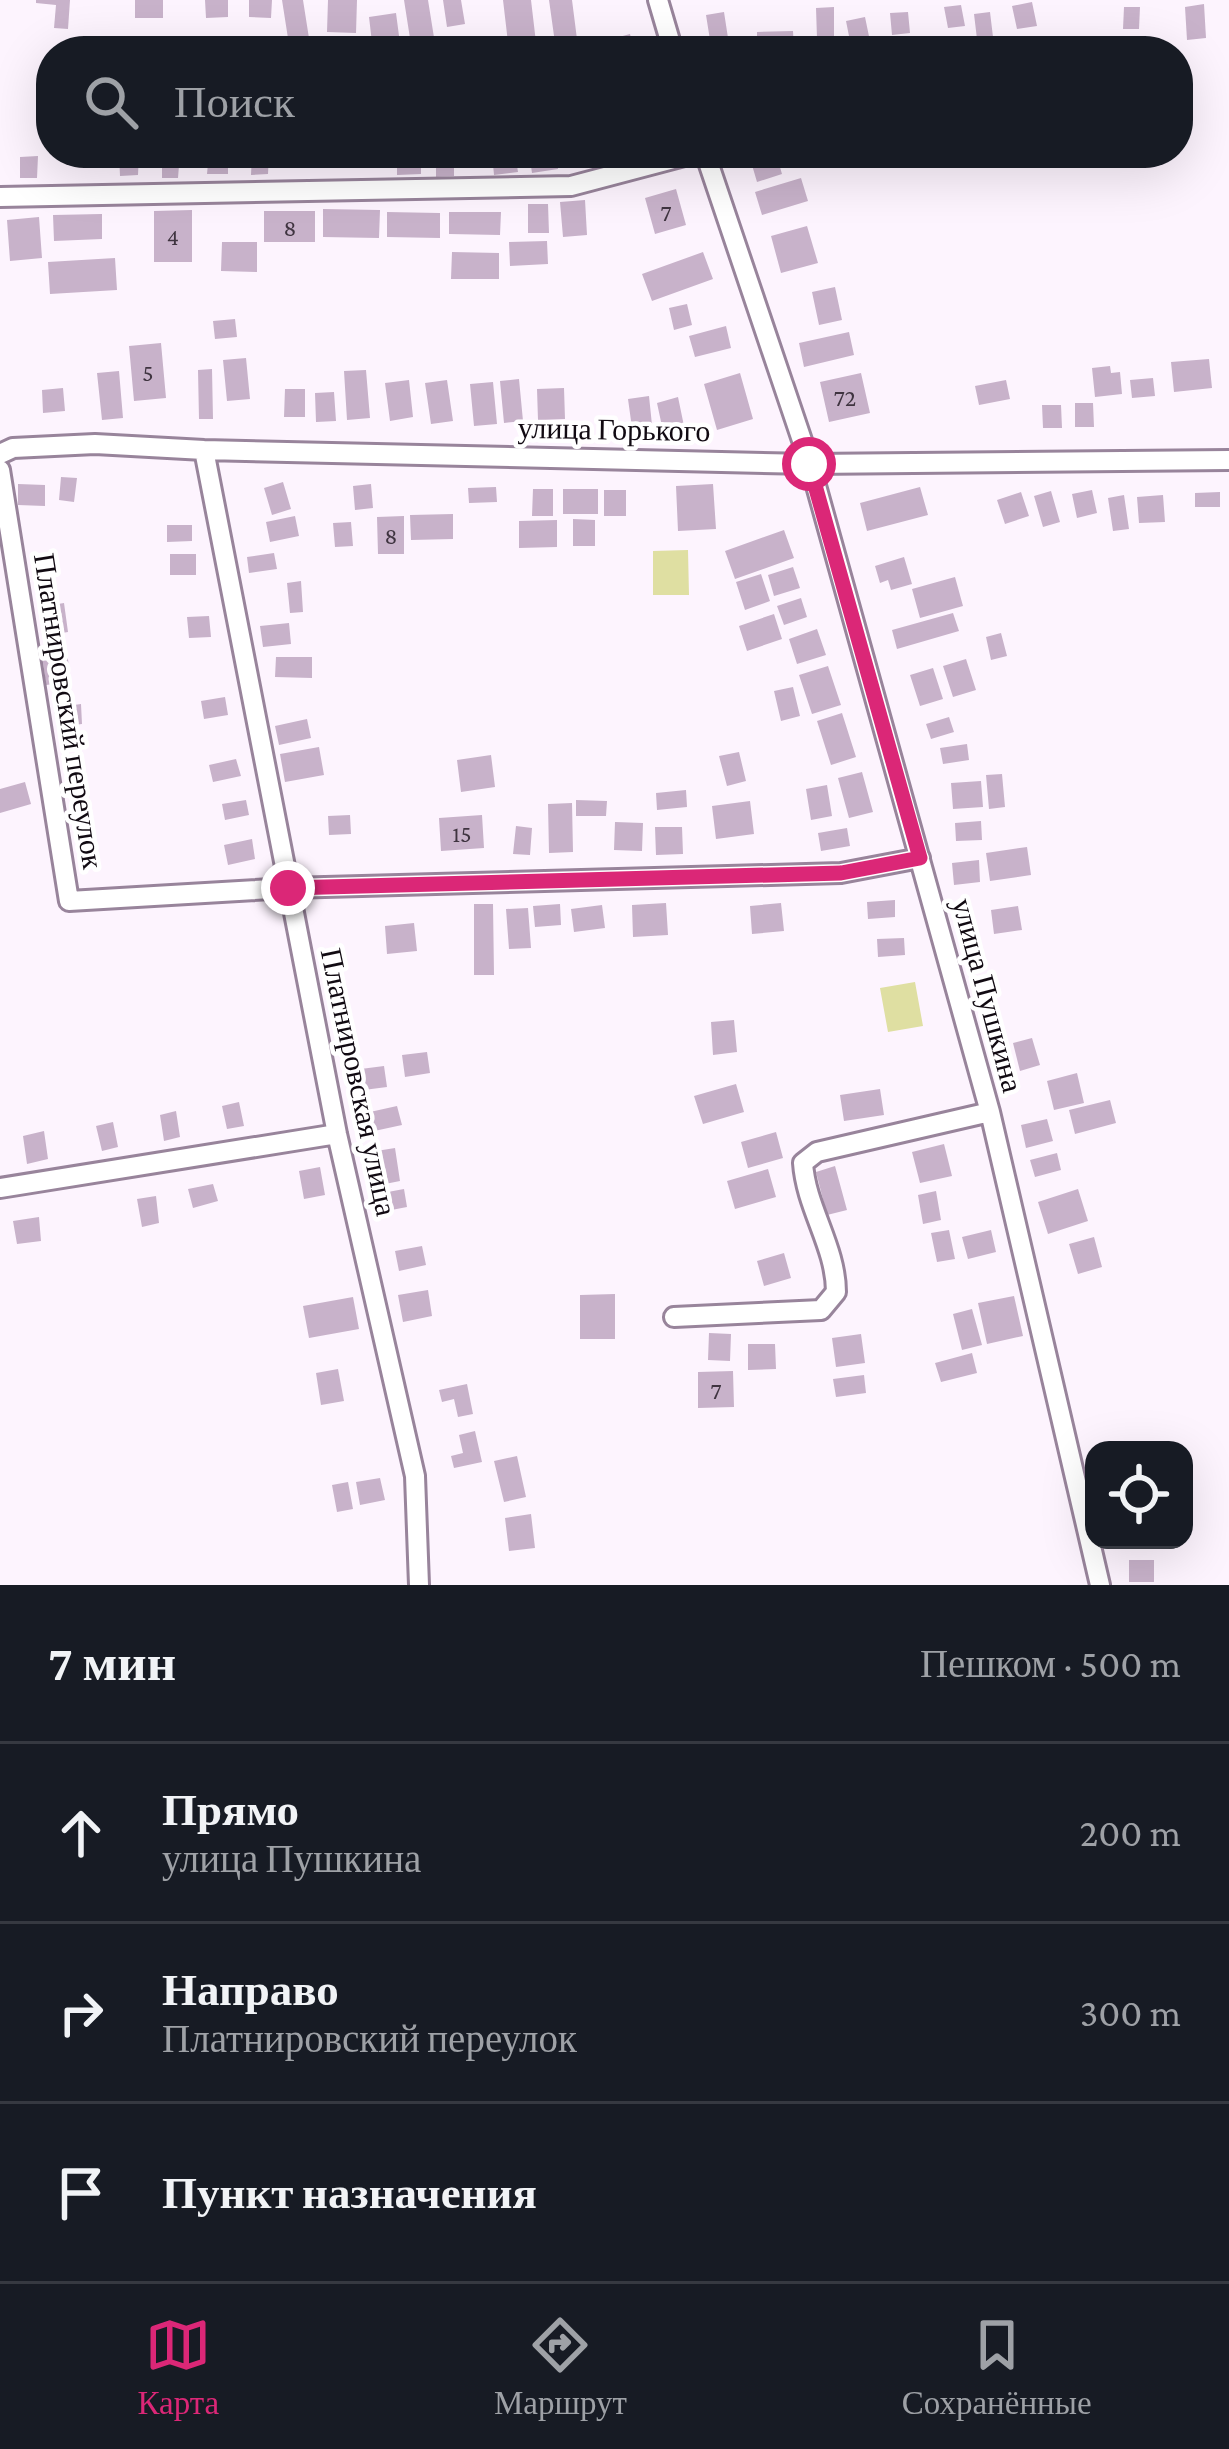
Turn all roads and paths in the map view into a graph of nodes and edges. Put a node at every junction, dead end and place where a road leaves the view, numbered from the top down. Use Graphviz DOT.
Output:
graph roads {
  1 [pos="658,0"];
  2 [pos="669,36"];
  3 [pos="639,168"];
  4 [pos="710,168"];
  5 [pos="0,197"];
  6 [pos="204,450"];
  7 [pos="0,454"];
  8 [pos="1229,460"];
  9 [pos="809,464"];
  10 [pos="0,470"];
  11 [pos="920,858"];
  12 [pos="288,888"];
  13 [pos="990,1112"];
  14 [pos="337,1134"];
  15 [pos="0,1188"];
  16 [pos="674,1317"];
  17 [pos="418,1585"];
  18 [pos="1100,1585"];
  1 -- 2 [label="street"];
  3 -- 5 [label="street"];
  4 -- 9 [label="street, улица Пушкина"];
  6 -- 7 [label="street, улица Горького"];
  6 -- 9 [label="street, улица Горького"];
  6 -- 12 [label="street, Платнировская улица"];
  8 -- 9 [label="street, улица Горького"];
  9 -- 11 [label="street, улица Пушкина"];
  10 -- 12 [label="street, Платнировский переулок"];
  11 -- 12 [label="street, Платнировский переулок"];
  11 -- 13 [label="street, улица Пушкина"];
  12 -- 14 [label="street, Платнировская улица"];
  13 -- 16 [label="street"];
  13 -- 18 [label="street, улица Пушкина"];
  14 -- 15 [label="street"];
  14 -- 17 [label="street, Платнировская улица"];
}
